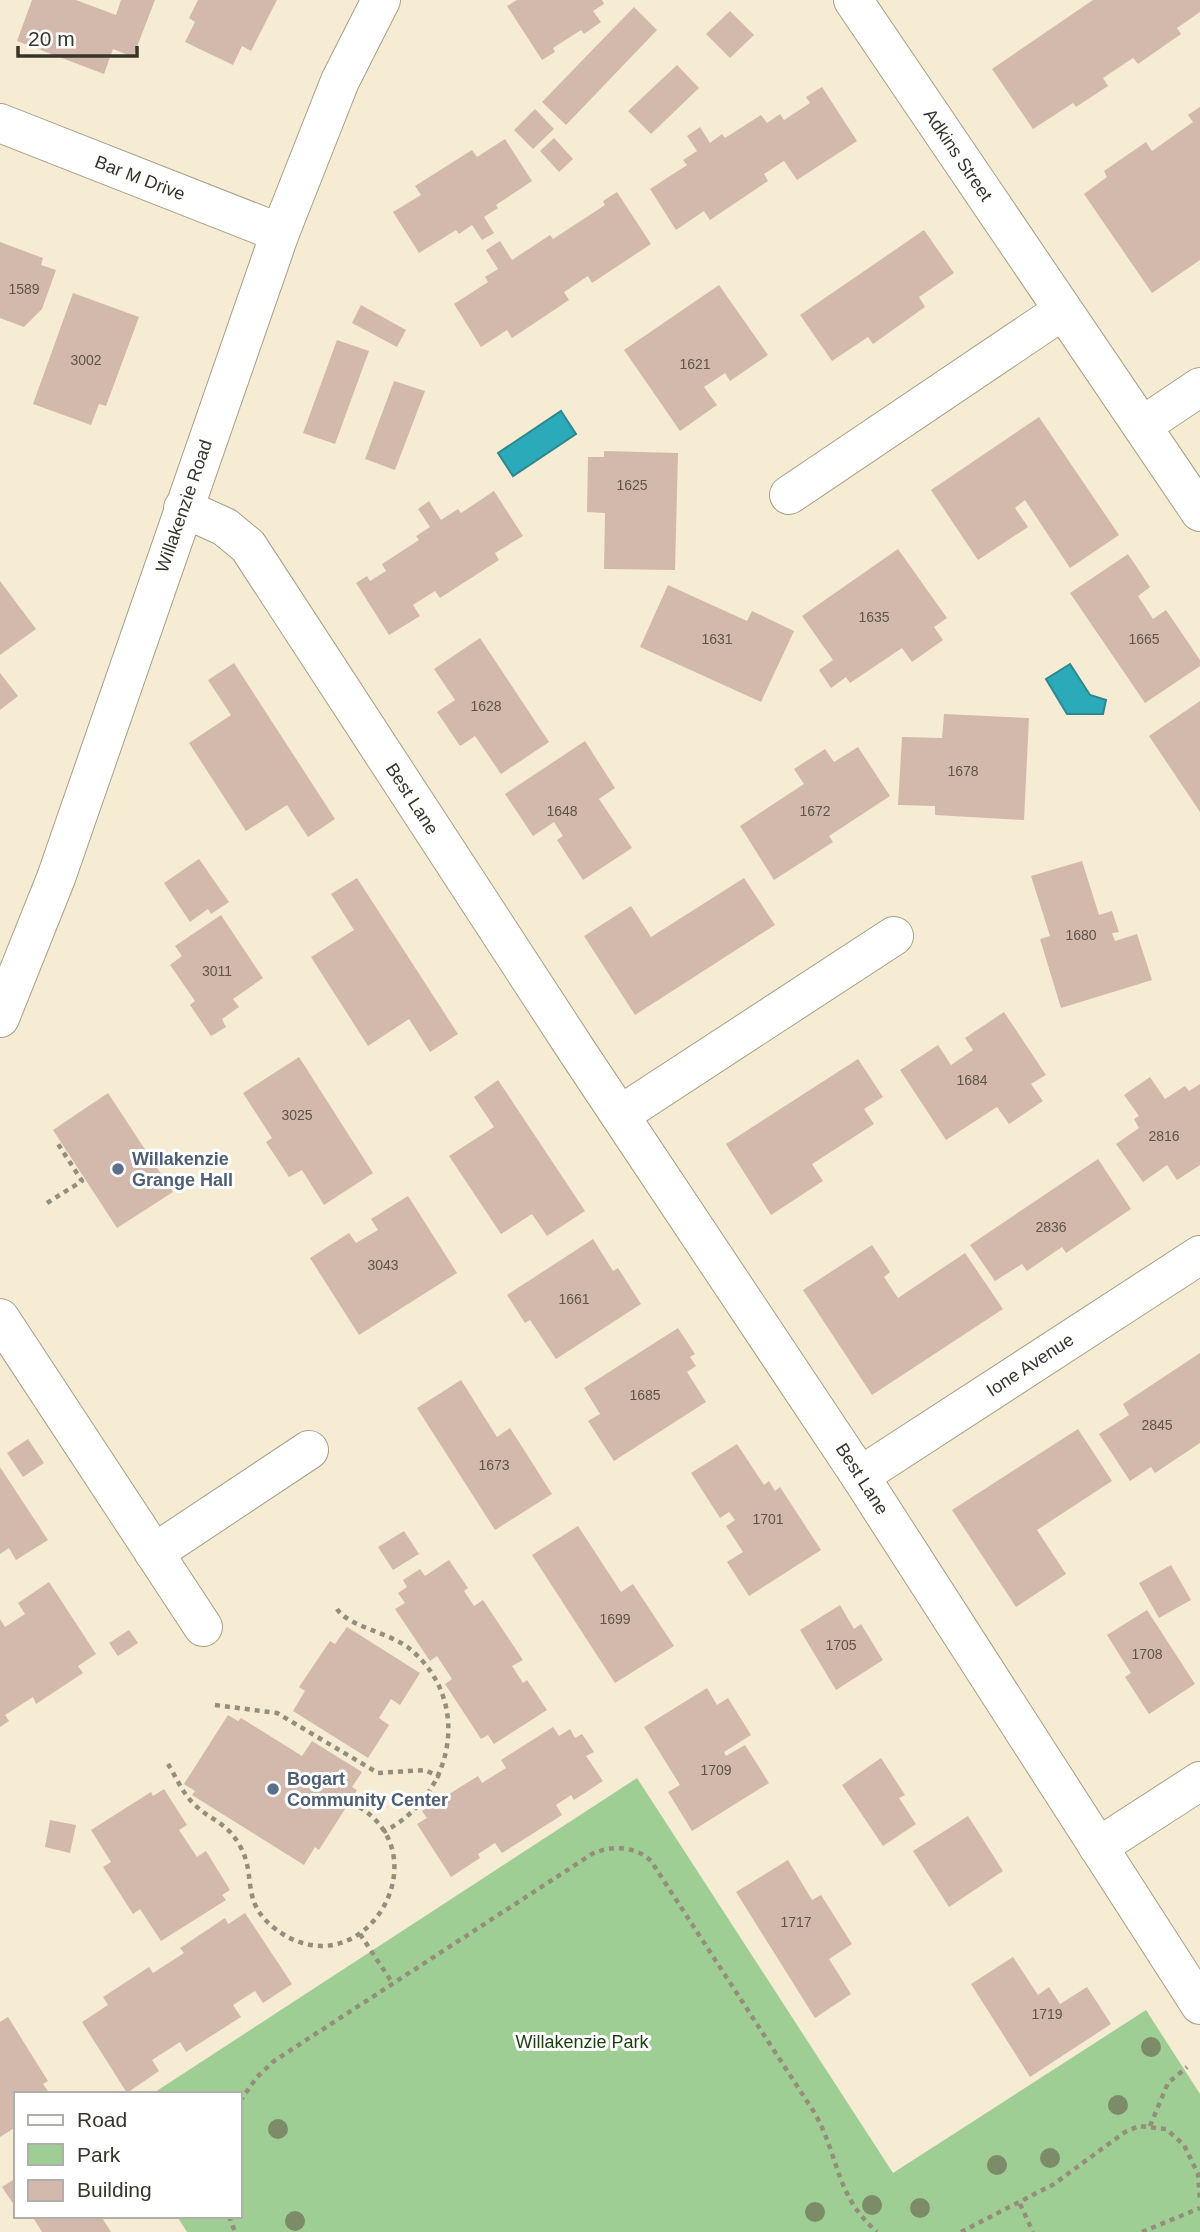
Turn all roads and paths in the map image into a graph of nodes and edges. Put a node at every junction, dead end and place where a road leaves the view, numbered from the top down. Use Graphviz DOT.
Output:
graph roads {
  1 [pos="380,0"];
  2 [pos="853,0"];
  3 [pos="0,123"];
  4 [pos="280,233"];
  5 [pos="1062,311"];
  6 [pos="1200,387"];
  7 [pos="1142,426"];
  8 [pos="789,495"];
  9 [pos="183,508"];
  10 [pos="1200,512"];
  11 [pos="894,936"];
  12 [pos="0,1018"];
  13 [pos="620,1115"];
  14 [pos="61,1142"];
  15 [pos="47,1203"];
  16 [pos="1200,1255"];
  17 [pos="0,1318"];
  18 [pos="309,1450"];
  19 [pos="860,1476"];
  20 [pos="154,1553"];
  21 [pos="337,1609"];
  22 [pos="203,1627"];
  23 [pos="215,1705"];
  24 [pos="168,1764"];
  25 [pos="440,1777"];
  26 [pos="1200,1781"];
  27 [pos="354,1804"];
  28 [pos="383,1832"];
  29 [pos="1098,1847"];
  30 [pos="360,1934"];
  31 [pos="393,1984"];
  32 [pos="1200,2005"];
  33 [pos="1187,2067"];
  34 [pos="242,2098"];
  35 [pos="1150,2126"];
  36 [pos="1200,2201"];
  37 [pos="1020,2204"];
  38 [pos="1200,2208"];
  39 [pos="877,2232"];
  40 [pos="961,2232"];
  41 [pos="1033,2232"];
  42 [pos="1142,2232"];
  1 -- 4 [label="street, Willakenzie Road"];
  2 -- 5 [label="street, Adkins Street"];
  3 -- 4 [label="street, Bar M Drive"];
  4 -- 9 [label="street, Willakenzie Road"];
  5 -- 7 [label="street, Adkins Street"];
  5 -- 8 [label="street"];
  6 -- 7 [label="street"];
  7 -- 10 [label="street, Adkins Street"];
  9 -- 12 [label="street, Willakenzie Road"];
  9 -- 13 [label="street, Best Lane"];
  11 -- 13 [label="street"];
  13 -- 19 [label="street, Best Lane"];
  14 -- 15 [label="path"];
  16 -- 19 [label="street, Ione Avenue"];
  17 -- 20 [label="street"];
  18 -- 20 [label="street"];
  19 -- 29 [label="street, Best Lane"];
  20 -- 22 [label="street"];
  21 -- 25 [label="path"];
  23 -- 25 [label="path"];
  24 -- 30 [label="path"];
  25 -- 28 [label="path"];
  26 -- 29 [label="street"];
  27 -- 28 [label="path"];
  28 -- 30 [label="path"];
  29 -- 32 [label="street, Best Lane"];
  30 -- 31 [label="path"];
  31 -- 34 [label="path"];
  31 -- 39 [label="path"];
  33 -- 35 [label="path"];
  35 -- 36 [label="path"];
  35 -- 37 [label="path"];
  37 -- 40 [label="path"];
  37 -- 41 [label="path"];
  38 -- 42 [label="path"];
}
